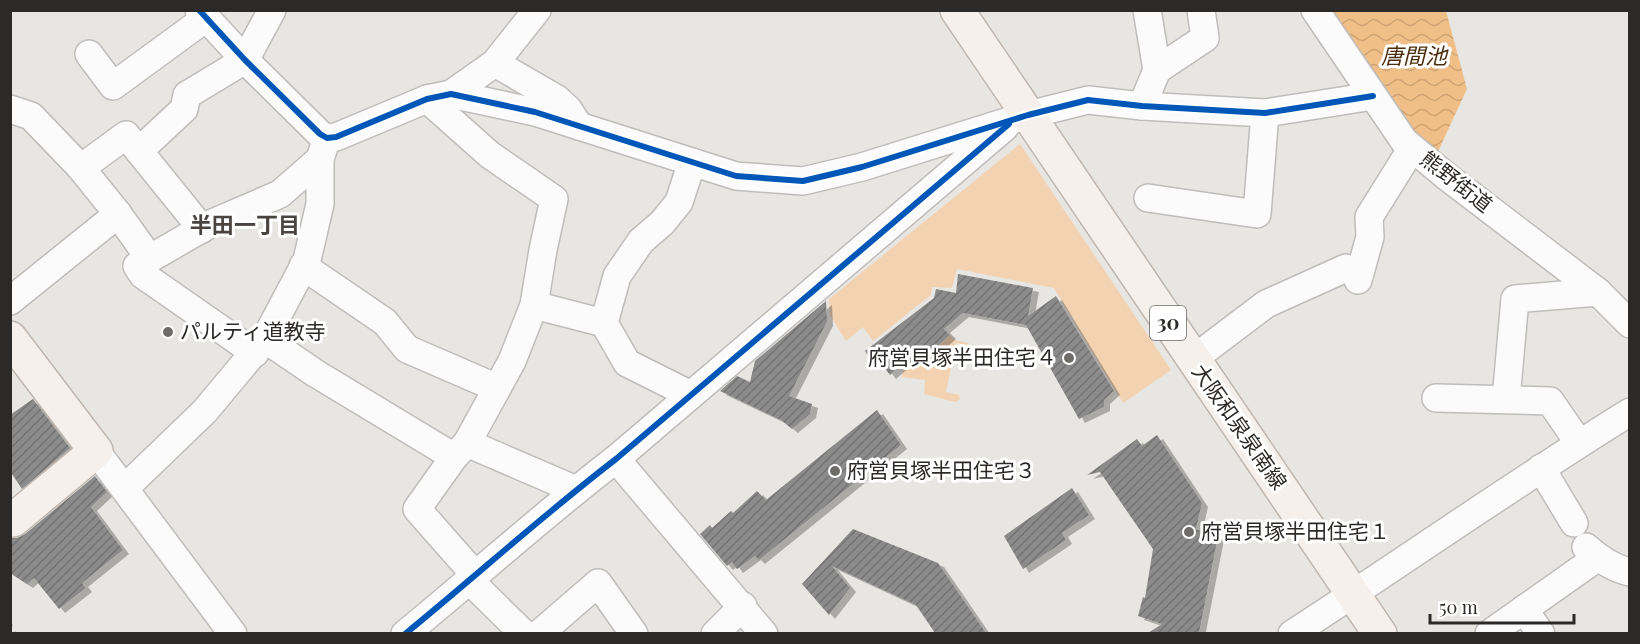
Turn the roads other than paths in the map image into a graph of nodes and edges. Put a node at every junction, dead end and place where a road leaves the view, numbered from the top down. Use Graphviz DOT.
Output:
graph roads {
  1 [pos="272,10"];
  2 [pos="537,10"];
  3 [pos="957,10"];
  4 [pos="1147,10"];
  5 [pos="1201,10"];
  6 [pos="1315,10"];
  7 [pos="202,14"];
  8 [pos="89,54"];
  9 [pos="245,60"];
  10 [pos="495,63"];
  11 [pos="1157,70"];
  12 [pos="1373,96"];
  13 [pos="439,97"];
  14 [pos="1142,106"];
  15 [pos="10,109"];
  16 [pos="1265,113"];
  17 [pos="1021,118"];
  18 [pos="579,126"];
  19 [pos="1412,148"];
  20 [pos="324,149"];
  21 [pos="139,151"];
  22 [pos="692,162"];
  23 [pos="81,168"];
  24 [pos="1148,198"];
  25 [pos="118,214"];
  26 [pos="202,229"];
  27 [pos="150,259"];
  28 [pos="303,266"];
  29 [pos="1598,292"];
  30 [pos="10,301"];
  31 [pos="534,305"];
  32 [pos="604,323"];
  33 [pos="1629,324"];
  34 [pos="10,338"];
  35 [pos="260,346"];
  36 [pos="1192,360"];
  37 [pos="497,388"];
  38 [pos="691,395"];
  39 [pos="1436,398"];
  40 [pos="1506,399"];
  41 [pos="1629,412"];
  42 [pos="1580,443"];
  43 [pos="460,450"];
  44 [pos="96,451"];
  45 [pos="616,459"];
  46 [pos="1541,468"];
  47 [pos="125,488"];
  48 [pos="576,490"];
  49 [pos="12,520"];
  50 [pos="1586,542"];
  51 [pos="1629,572"];
  52 [pos="473,579"];
  53 [pos="1354,594"];
  54 [pos="743,606"];
  55 [pos="1524,609"];
  56 [pos="233,633"];
  57 [pos="405,633"];
  58 [pos="524,633"];
  59 [pos="539,633"];
  60 [pos="634,633"];
  61 [pos="715,633"];
  62 [pos="764,633"];
  63 [pos="1292,633"];
  64 [pos="1380,633"];
  65 [pos="1489,633"];
  66 [pos="1540,633"];
  1 -- 9 [label="street"];
  2 -- 10 [label="street"];
  3 -- 17 [label="main road, 大阪和泉泉南線 / 30"];
  4 -- 11 [label="street"];
  5 -- 11 [label="street"];
  6 -- 12 [label="street, 熊野街道"];
  7 -- 8 [label="street"];
  7 -- 9 [label="street"];
  9 -- 20 [label="street"];
  9 -- 21 [label="street"];
  10 -- 13 [label="street"];
  10 -- 18 [label="street"];
  11 -- 14 [label="street"];
  12 -- 16 [label="street"];
  12 -- 19 [label="street, 熊野街道"];
  13 -- 18 [label="street"];
  13 -- 20 [label="street"];
  13 -- 31 [label="street"];
  14 -- 16 [label="street"];
  14 -- 17 [label="street"];
  15 -- 23 [label="street"];
  16 -- 24 [label="street"];
  17 -- 22 [label="street"];
  17 -- 36 [label="main road, 大阪和泉泉南線 / 30"];
  17 -- 38 [label="street"];
  18 -- 22 [label="street"];
  19 -- 29 [label="street, 熊野街道"];
  19 -- 36 [label="street"];
  20 -- 26 [label="street"];
  20 -- 28 [label="street"];
  21 -- 23 [label="street"];
  21 -- 26 [label="street"];
  22 -- 32 [label="street"];
  23 -- 25 [label="street"];
  25 -- 27 [label="street"];
  25 -- 30 [label="street"];
  26 -- 27 [label="street"];
  27 -- 35 [label="street"];
  28 -- 35 [label="street"];
  28 -- 37 [label="street"];
  29 -- 33 [label="street, 熊野街道"];
  29 -- 40 [label="street"];
  31 -- 32 [label="street"];
  31 -- 37 [label="street"];
  32 -- 38 [label="street"];
  34 -- 44 [label="main road"];
  35 -- 43 [label="street"];
  35 -- 47 [label="street"];
  36 -- 53 [label="main road, 大阪和泉泉南線 / 30"];
  37 -- 43 [label="street"];
  38 -- 45 [label="street"];
  39 -- 40 [label="street"];
  40 -- 42 [label="street"];
  41 -- 42 [label="street"];
  42 -- 46 [label="street"];
  43 -- 48 [label="street"];
  43 -- 52 [label="street"];
  44 -- 47 [label="street"];
  44 -- 49 [label="main road"];
  45 -- 48 [label="street"];
  45 -- 54 [label="street"];
  46 -- 50 [label="street"];
  46 -- 53 [label="street"];
  47 -- 56 [label="street"];
  48 -- 52 [label="street"];
  50 -- 51 [label="street"];
  50 -- 55 [label="street"];
  52 -- 57 [label="street"];
  52 -- 58 [label="street"];
  53 -- 63 [label="street"];
  53 -- 64 [label="main road, 大阪和泉泉南線 / 30"];
  54 -- 61 [label="street"];
  54 -- 62 [label="street"];
  55 -- 65 [label="street"];
  55 -- 66 [label="street"];
  59 -- 60 [label="street"];
}
